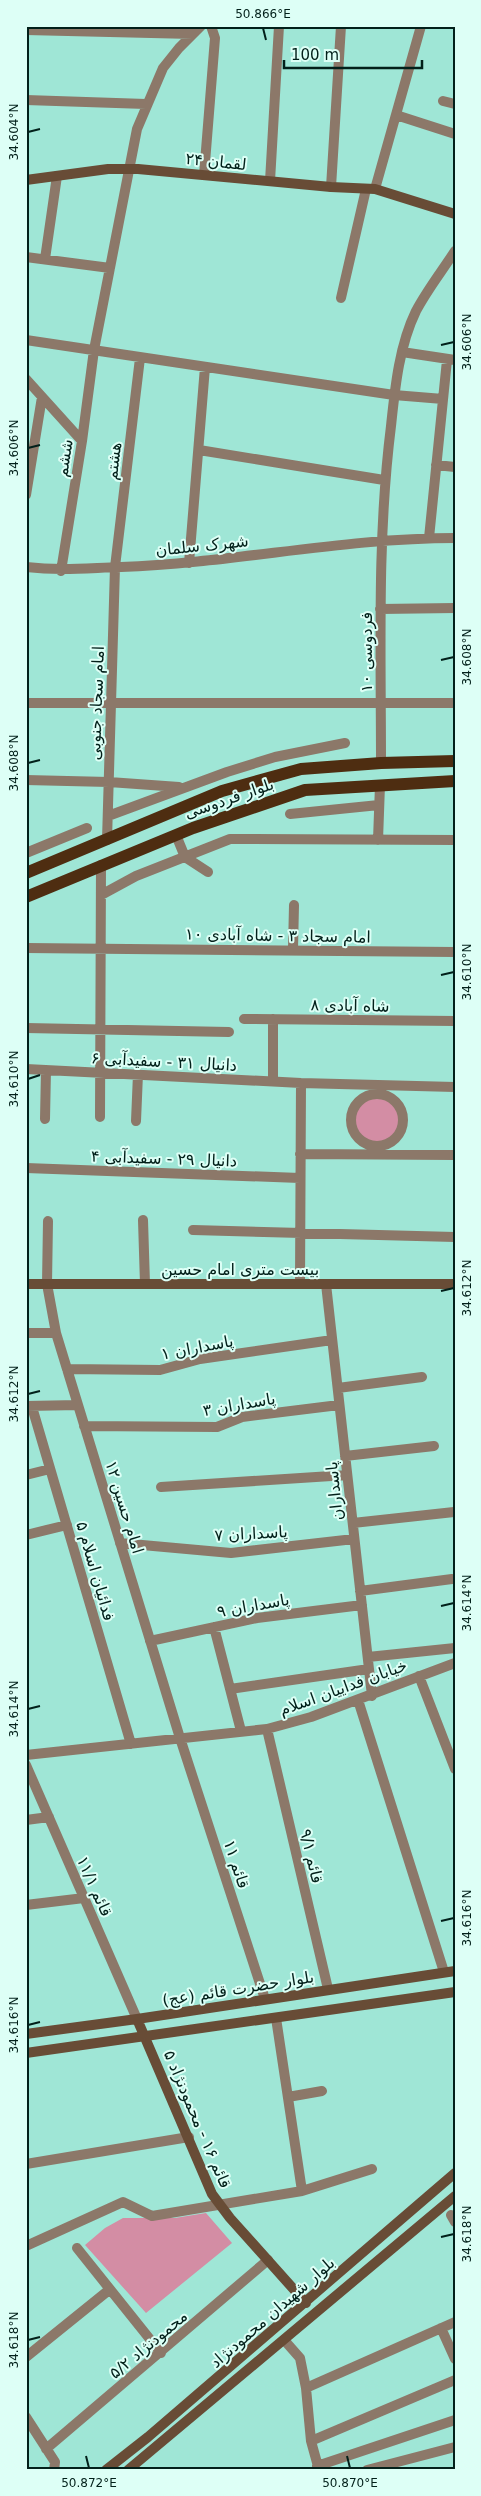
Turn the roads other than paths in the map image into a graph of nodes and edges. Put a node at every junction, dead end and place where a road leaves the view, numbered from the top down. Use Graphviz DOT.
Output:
graph roads {
  1 [pos="202,26"];
  2 [pos="211,26"];
  3 [pos="279,26"];
  4 [pos="341,26"];
  5 [pos="421,26"];
  6 [pos="26,30"];
  7 [pos="166,30"];
  8 [pos="193,34"];
  9 [pos="26,100"];
  10 [pos="443,101"];
  11 [pos="146,104"];
  12 [pos="455,104"];
  13 [pos="396,115"];
  14 [pos="455,134"];
  15 [pos="129,169"];
  16 [pos="204,175"];
  17 [pos="57,176"];
  18 [pos="26,180"];
  19 [pos="270,182"];
  20 [pos="331,187"];
  21 [pos="371,189"];
  22 [pos="455,214"];
  23 [pos="455,251"];
  24 [pos="26,257"];
  25 [pos="45,260"];
  26 [pos="110,268"];
  27 [pos="341,298"];
  28 [pos="26,340"];
  29 [pos="94,350"];
  30 [pos="402,352"];
  31 [pos="140,358"];
  32 [pos="451,360"];
  33 [pos="205,367"];
  34 [pos="26,379"];
  35 [pos="394,395"];
  36 [pos="42,397"];
  37 [pos="443,399"];
  38 [pos="82,441"];
  39 [pos="200,450"];
  40 [pos="436,465"];
  41 [pos="455,467"];
  42 [pos="384,480"];
  43 [pos="26,495"];
  44 [pos="428,538"];
  45 [pos="455,538"];
  46 [pos="381,540"];
  47 [pos="189,562"];
  48 [pos="26,567"];
  49 [pos="116,567"];
  50 [pos="61,571"];
  51 [pos="455,608"];
  52 [pos="380,609"];
  53 [pos="381,702"];
  54 [pos="26,703"];
  55 [pos="111,703"];
  56 [pos="455,703"];
  57 [pos="345,743"];
  58 [pos="455,761"];
  59 [pos="381,763"];
  60 [pos="26,780"];
  61 [pos="455,781"];
  62 [pos="109,782"];
  63 [pos="380,785"];
  64 [pos="183,788"];
  65 [pos="379,805"];
  66 [pos="290,814"];
  67 [pos="108,816"];
  68 [pos="87,828"];
  69 [pos="176,835"];
  70 [pos="107,840"];
  71 [pos="378,840"];
  72 [pos="455,840"];
  73 [pos="26,853"];
  74 [pos="185,857"];
  75 [pos="101,865"];
  76 [pos="208,872"];
  77 [pos="26,873"];
  78 [pos="101,895"];
  79 [pos="26,897"];
  80 [pos="294,905"];
  81 [pos="26,948"];
  82 [pos="101,948"];
  83 [pos="293,949"];
  84 [pos="455,952"];
  85 [pos="244,1019"];
  86 [pos="273,1019"];
  87 [pos="455,1021"];
  88 [pos="26,1028"];
  89 [pos="100,1029"];
  90 [pos="229,1032"];
  91 [pos="26,1068"];
  92 [pos="46,1070"];
  93 [pos="100,1072"];
  94 [pos="138,1074"];
  95 [pos="273,1081"];
  96 [pos="301,1083"];
  97 [pos="455,1087"];
  98 [pos="379,1089"];
  99 [pos="100,1117"];
  100 [pos="45,1119"];
  101 [pos="136,1121"];
  102 [pos="378,1149"];
  103 [pos="300,1154"];
  104 [pos="455,1155"];
  105 [pos="26,1168"];
  106 [pos="300,1178"];
  107 [pos="143,1220"];
  108 [pos="48,1221"];
  109 [pos="193,1230"];
  110 [pos="300,1234"];
  111 [pos="455,1237"];
  112 [pos="26,1284"];
  113 [pos="47,1284"];
  114 [pos="144,1284"];
  115 [pos="300,1284"];
  116 [pos="326,1284"];
  117 [pos="455,1284"];
  118 [pos="26,1333"];
  119 [pos="56,1333"];
  120 [pos="332,1340"];
  121 [pos="67,1369"];
  122 [pos="422,1377"];
  123 [pos="338,1388"];
  124 [pos="340,1404"];
  125 [pos="78,1405"];
  126 [pos="29,1406"];
  127 [pos="84,1426"];
  128 [pos="434,1446"];
  129 [pos="345,1456"];
  130 [pos="50,1469"];
  131 [pos="26,1475"];
  132 [pos="347,1475"];
  133 [pos="161,1487"];
  134 [pos="454,1512"];
  135 [pos="353,1523"];
  136 [pos="67,1525"];
  137 [pos="26,1535"];
  138 [pos="354,1539"];
  139 [pos="120,1543"];
  140 [pos="452,1579"];
  141 [pos="360,1591"];
  142 [pos="362,1605"];
  143 [pos="214,1627"];
  144 [pos="150,1641"];
  145 [pos="455,1648"];
  146 [pos="368,1657"];
  147 [pos="455,1663"];
  148 [pos="369,1669"];
  149 [pos="419,1676"];
  150 [pos="230,1689"];
  151 [pos="372,1696"];
  152 [pos="358,1700"];
  153 [pos="267,1729"];
  154 [pos="241,1731"];
  155 [pos="180,1738"];
  156 [pos="131,1744"];
  157 [pos="26,1756"];
  158 [pos="26,1765"];
  159 [pos="455,1769"];
  160 [pos="49,1817"];
  161 [pos="26,1820"];
  162 [pos="84,1898"];
  163 [pos="26,1905"];
  164 [pos="449,1971"];
  165 [pos="328,1989"];
  166 [pos="455,1992"];
  167 [pos="265,1998"];
  168 [pos="276,2018"];
  169 [pos="137,2019"];
  170 [pos="26,2034"];
  171 [pos="146,2036"];
  172 [pos="26,2053"];
  173 [pos="322,2091"];
  174 [pos="288,2097"];
  175 [pos="189,2137"];
  176 [pos="26,2164"];
  177 [pos="372,2170"];
  178 [pos="455,2174"];
  179 [pos="302,2191"];
  180 [pos="455,2196"];
  181 [pos="221,2206"];
  182 [pos="26,2246"];
  183 [pos="77,2248"];
  184 [pos="268,2260"];
  185 [pos="109,2290"];
  186 [pos="306,2303"];
  187 [pos="455,2322"];
  188 [pos="441,2328"];
  189 [pos="285,2340"];
  190 [pos="161,2353"];
  191 [pos="26,2357"];
  192 [pos="455,2359"];
  193 [pos="455,2380"];
  194 [pos="306,2388"];
  195 [pos="26,2417"];
  196 [pos="455,2420"];
  197 [pos="311,2441"];
  198 [pos="455,2448"];
  199 [pos="46,2449"];
  200 [pos="318,2468"];
  201 [pos="54,2470"];
  202 [pos="106,2470"];
  203 [pos="128,2470"];
  204 [pos="367,2470"];
  1 -- 8 [label="street, ششم"];
  2 -- 16 [label="street"];
  3 -- 19 [label="street"];
  4 -- 20 [label="street"];
  5 -- 13 [label="street"];
  6 -- 7 [label="street"];
  7 -- 8 [label="street"];
  8 -- 11 [label="street, ششم"];
  9 -- 11 [label="street"];
  10 -- 12 [label="street"];
  11 -- 15 [label="street, ششم"];
  13 -- 14 [label="street"];
  13 -- 21 [label="street"];
  15 -- 16 [label="main road, لقمان ۲۴"];
  15 -- 17 [label="main road, لقمان ۲۴"];
  15 -- 26 [label="street, ششم"];
  16 -- 19 [label="main road, لقمان ۲۴"];
  17 -- 18 [label="main road, لقمان ۲۴"];
  17 -- 25 [label="street"];
  19 -- 20 [label="main road, لقمان ۲۴"];
  20 -- 21 [label="main road, لقمان ۲۴"];
  21 -- 22 [label="main road, لقمان ۲۴"];
  21 -- 27 [label="street"];
  23 -- 30 [label="street, فردوسی ۱۰"];
  24 -- 25 [label="street"];
  25 -- 26 [label="street"];
  26 -- 29 [label="street, ششم"];
  28 -- 29 [label="street"];
  29 -- 31 [label="street"];
  29 -- 38 [label="street, ششم"];
  30 -- 32 [label="street"];
  30 -- 35 [label="street, فردوسی ۱۰"];
  31 -- 33 [label="street"];
  31 -- 49 [label="street, هشتم"];
  32 -- 37 [label="street"];
  33 -- 35 [label="street"];
  33 -- 39 [label="street"];
  34 -- 36 [label="street"];
  35 -- 37 [label="street"];
  35 -- 42 [label="street, فردوسی ۱۰"];
  36 -- 38 [label="street"];
  36 -- 43 [label="street"];
  37 -- 40 [label="street"];
  38 -- 50 [label="street, ششم"];
  39 -- 42 [label="street"];
  39 -- 47 [label="street"];
  40 -- 41 [label="street"];
  40 -- 44 [label="street"];
  42 -- 46 [label="street, فردوسی ۱۰"];
  44 -- 45 [label="street, شهرک سلمان"];
  44 -- 46 [label="street, شهرک سلمان"];
  46 -- 47 [label="street, شهرک سلمان"];
  46 -- 52 [label="street, فردوسی ۱۰"];
  47 -- 49 [label="street, شهرک سلمان"];
  48 -- 50 [label="street, شهرک سلمان"];
  49 -- 50 [label="street, شهرک سلمان"];
  49 -- 55 [label="street, امام سجاد جنوبی"];
  51 -- 52 [label="street"];
  52 -- 53 [label="street, فردوسی ۱۰"];
  53 -- 55 [label="street"];
  53 -- 56 [label="street"];
  53 -- 59 [label="street, فردوسی ۱۰"];
  54 -- 55 [label="street"];
  55 -- 62 [label="street, امام سجاد جنوبی"];
  57 -- 64 [label="street"];
  58 -- 59 [label="main road, بلوار فردوسی"];
  59 -- 70 [label="main road, بلوار فردوسی"];
  60 -- 62 [label="street"];
  61 -- 63 [label="main road, بلوار فردوسی"];
  62 -- 64 [label="street"];
  62 -- 67 [label="street, امام سجاد جنوبی"];
  63 -- 65 [label="street"];
  63 -- 69 [label="main road, بلوار فردوسی"];
  64 -- 67 [label="street"];
  65 -- 66 [label="street"];
  65 -- 71 [label="street"];
  67 -- 70 [label="street, امام سجاد جنوبی"];
  68 -- 73 [label="street"];
  69 -- 74 [label="street"];
  69 -- 75 [label="main road, بلوار فردوسی"];
  70 -- 77 [label="main road, بلوار فردوسی"];
  71 -- 72 [label="street"];
  71 -- 74 [label="street"];
  74 -- 76 [label="street"];
  74 -- 78 [label="street"];
  75 -- 78 [label="street"];
  75 -- 79 [label="main road, بلوار فردوسی"];
  78 -- 82 [label="street"];
  80 -- 83 [label="street"];
  81 -- 82 [label="street, امام سجاد ۳ - شاه آبادی ۱۰"];
  82 -- 83 [label="street, امام سجاد ۳ - شاه آبادی ۱۰"];
  82 -- 89 [label="street"];
  83 -- 84 [label="street, امام سجاد ۳ - شاه آبادی ۱۰"];
  85 -- 86 [label="street, شاه آبادی ۸"];
  86 -- 87 [label="street, شاه آبادی ۸"];
  86 -- 95 [label="street"];
  88 -- 89 [label="street"];
  89 -- 90 [label="street"];
  89 -- 93 [label="street"];
  91 -- 92 [label="street, دانیال ۳۱ - سفیدآبی ۶"];
  92 -- 93 [label="street, دانیال ۳۱ - سفیدآبی ۶"];
  92 -- 100 [label="street"];
  93 -- 94 [label="street, دانیال ۳۱ - سفیدآبی ۶"];
  93 -- 99 [label="street"];
  94 -- 95 [label="street, دانیال ۳۱ - سفیدآبی ۶"];
  94 -- 101 [label="street"];
  95 -- 96 [label="street, دانیال ۳۱ - سفیدآبی ۶"];
  96 -- 98 [label="street, دانیال ۳۱ - سفیدآبی ۶"];
  96 -- 103 [label="street"];
  97 -- 98 [label="street, دانیال ۳۱ - سفیدآبی ۶"];
  98 -- 102 [label="street"];
  98 -- 102 [label="street"];
  102 -- 103 [label="street"];
  102 -- 104 [label="street"];
  103 -- 106 [label="street"];
  105 -- 106 [label="street, دانیال ۲۹ - سفیدآبی ۴"];
  106 -- 110 [label="street"];
  107 -- 114 [label="street"];
  108 -- 113 [label="street, امام حسین ۱۲"];
  109 -- 110 [label="street"];
  110 -- 111 [label="street"];
  110 -- 115 [label="street"];
  112 -- 113 [label="main road, بیست متری امام حسین"];
  113 -- 114 [label="main road, بیست متری امام حسین"];
  113 -- 119 [label="street, امام حسین ۱۲"];
  114 -- 115 [label="main road, بیست متری امام حسین"];
  115 -- 116 [label="main road, بیست متری امام حسین"];
  116 -- 117 [label="main road, بیست متری امام حسین"];
  116 -- 120 [label="street, پاسداران"];
  118 -- 119 [label="street"];
  119 -- 121 [label="street, امام حسین ۱۲"];
  120 -- 121 [label="street, پاسداران ۱"];
  120 -- 123 [label="street, پاسداران"];
  121 -- 125 [label="street, امام حسین ۱۲"];
  122 -- 123 [label="street"];
  123 -- 124 [label="street, پاسداران"];
  124 -- 127 [label="street, پاسداران ۳"];
  124 -- 129 [label="street, پاسداران"];
  125 -- 126 [label="street"];
  125 -- 127 [label="street, امام حسین ۱۲"];
  126 -- 130 [label="street, فدائیان اسلام ۵"];
  127 -- 139 [label="street, امام حسین ۱۲"];
  128 -- 129 [label="street"];
  129 -- 132 [label="street, پاسداران"];
  130 -- 131 [label="street"];
  130 -- 136 [label="street, فدائیان اسلام ۵"];
  132 -- 133 [label="street"];
  132 -- 135 [label="street, پاسداران"];
  134 -- 135 [label="street"];
  135 -- 138 [label="street, پاسداران"];
  136 -- 137 [label="street"];
  136 -- 156 [label="street, فدائیان اسلام ۵"];
  138 -- 139 [label="street, پاسداران ۷"];
  138 -- 141 [label="street, پاسداران"];
  139 -- 144 [label="street, امام حسین ۱۲"];
  140 -- 141 [label="street"];
  141 -- 142 [label="street, پاسداران"];
  142 -- 143 [label="street, پاسداران ۹"];
  142 -- 146 [label="street, پاسداران"];
  143 -- 144 [label="street, پاسداران ۹"];
  143 -- 150 [label="street"];
  144 -- 155 [label="street, امام حسین ۱۲"];
  145 -- 146 [label="street"];
  146 -- 148 [label="street, پاسداران"];
  147 -- 149 [label="street, خیابان فداییان اسلام"];
  148 -- 150 [label="street"];
  148 -- 151 [label="street, پاسداران"];
  149 -- 151 [label="street, خیابان فداییان اسلام"];
  149 -- 159 [label="street"];
  150 -- 154 [label="street"];
  151 -- 152 [label="street, خیابان فداییان اسلام"];
  152 -- 153 [label="street, خیابان فداییان اسلام"];
  152 -- 164 [label="street"];
  153 -- 154 [label="street, خیابان فداییان اسلام"];
  153 -- 165 [label="street, قائم ۹/۱"];
  154 -- 155 [label="street, خیابان فداییان اسلام"];
  155 -- 156 [label="street, خیابان فداییان اسلام"];
  155 -- 167 [label="street, قائم ۱۱"];
  156 -- 157 [label="street, خیابان فداییان اسلام"];
  158 -- 160 [label="street, قائم ۱۱/۱"];
  160 -- 161 [label="street"];
  160 -- 162 [label="street, قائم ۱۱/۱"];
  162 -- 163 [label="street"];
  162 -- 169 [label="street, قائم ۱۱/۱"];
  164 -- 165 [label="main road, بلوار حضرت قائم (عج)"];
  165 -- 167 [label="main road, بلوار حضرت قائم (عج)"];
  166 -- 168 [label="main road, بلوار حضرت قائم (عج)"];
  167 -- 169 [label="main road, بلوار حضرت قائم (عج)"];
  168 -- 171 [label="main road, بلوار حضرت قائم (عج)"];
  168 -- 174 [label="street"];
  169 -- 170 [label="main road, بلوار حضرت قائم (عج)"];
  169 -- 171 [label="main road, قائم ۱۶ - محمودنژاد ۵"];
  171 -- 172 [label="main road, بلوار حضرت قائم (عج)"];
  171 -- 175 [label="main road, قائم ۱۶ - محمودنژاد ۵"];
  173 -- 174 [label="street"];
  174 -- 179 [label="street"];
  175 -- 176 [label="street"];
  175 -- 181 [label="main road, قائم ۱۶ - محمودنژاد ۵"];
  177 -- 179 [label="street"];
  178 -- 186 [label="main road, بلوار شهیدان محمودنژاد"];
  179 -- 181 [label="street"];
  180 -- 189 [label="main road, بلوار شهیدان محمودنژاد"];
  181 -- 182 [label="street"];
  181 -- 184 [label="main road, قائم ۱۶ - محمودنژاد ۵"];
  183 -- 185 [label="street"];
  184 -- 186 [label="main road, قائم ۱۶ - محمودنژاد ۵"];
  184 -- 190 [label="street, محمودنژاد ۵/۲"];
  185 -- 190 [label="street"];
  185 -- 191 [label="street"];
  186 -- 202 [label="main road, بلوار شهیدان محمودنژاد"];
  187 -- 188 [label="street"];
  188 -- 192 [label="street"];
  188 -- 194 [label="street"];
  189 -- 194 [label="street"];
  189 -- 203 [label="main road, بلوار شهیدان محمودنژاد"];
  190 -- 199 [label="street, محمودنژاد ۵/۲"];
  193 -- 197 [label="street"];
  194 -- 197 [label="street"];
  195 -- 199 [label="street"];
  196 -- 200 [label="street"];
  197 -- 200 [label="street"];
  198 -- 204 [label="street"];
  199 -- 201 [label="street"];
}
